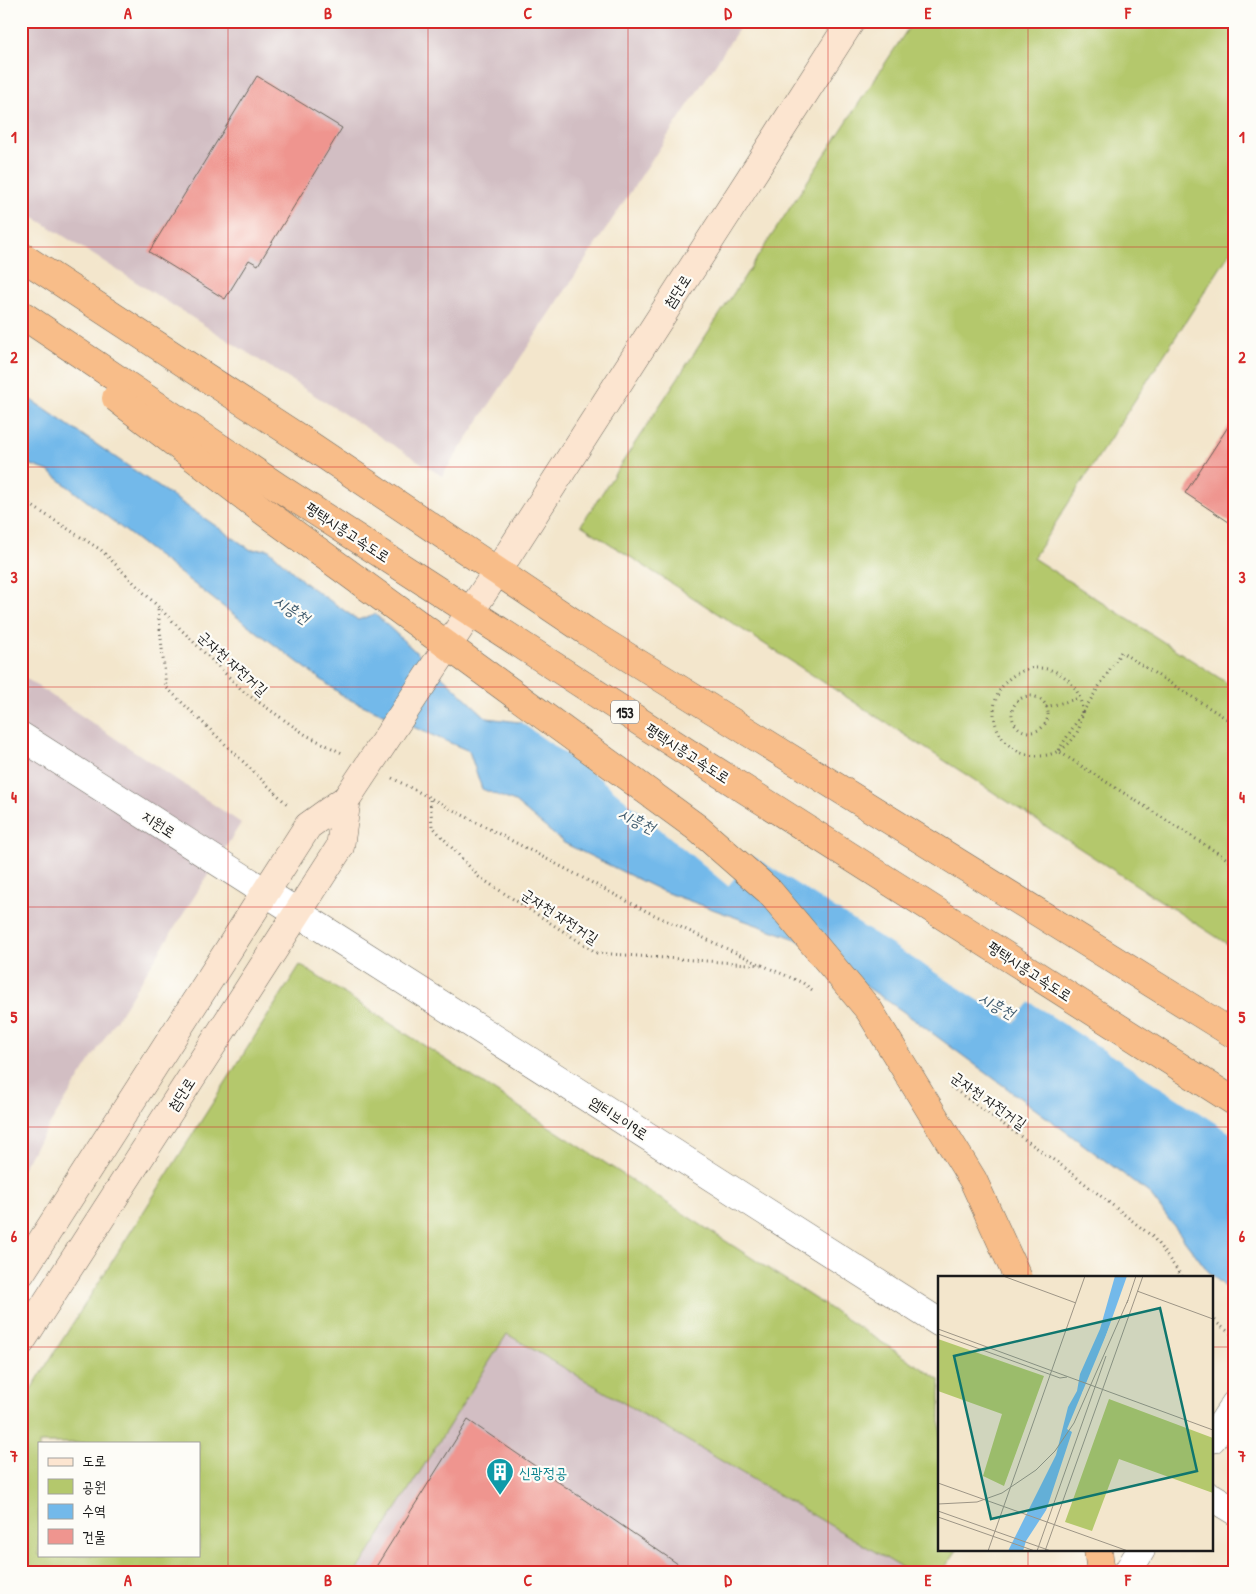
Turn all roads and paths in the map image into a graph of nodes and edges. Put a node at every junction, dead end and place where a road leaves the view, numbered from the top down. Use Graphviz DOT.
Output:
graph roads {
  1 [pos="851,21"];
  2 [pos="21,256"];
  3 [pos="21,314"];
  4 [pos="21,326"];
  5 [pos="21,499"];
  6 [pos="158,609"];
  7 [pos="1080,698"];
  8 [pos="1046,707"];
  9 [pos="1081,715"];
  10 [pos="1235,724"];
  11 [pos="21,736"];
  12 [pos="1058,751"];
  13 [pos="350,757"];
  14 [pos="386,775"];
  15 [pos="430,797"];
  16 [pos="347,798"];
  17 [pos="308,826"];
  18 [pos="1235,864"];
  19 [pos="266,892"];
  20 [pos="298,912"];
  21 [pos="762,965"];
  22 [pos="819,994"];
  23 [pos="1235,1035"];
  24 [pos="946,1084"];
  25 [pos="1235,1102"];
  26 [pos="21,1273"];
  27 [pos="1017,1276"];
  28 [pos="1182,1276"];
  29 [pos="1214,1318"];
  30 [pos="938,1322"];
  31 [pos="1235,1337"];
  32 [pos="21,1342"];
  33 [pos="1234,1406"];
  34 [pos="1214,1436"];
  35 [pos="1214,1498"];
  36 [pos="1235,1511"];
  37 [pos="1098,1552"];
  38 [pos="1140,1552"];
  39 [pos="1100,1573"];
  40 [pos="1127,1573"];
  1 -- 16 [label="main road, 첨단로, bridge"];
  2 -- 23 [label="highway, bridge"];
  3 -- 25 [label="highway, 평택시흥고속도로 / 153, bridge"];
  4 -- 27 [label="highway, bridge"];
  5 -- 6 [label="path, 군자천 자전거길"];
  6 -- 13 [label="path, 군자천 자전거길"];
  6 -- 17 [label="path"];
  7 -- 8 [label="path"];
  7 -- 9 [label="path"];
  7 -- 12 [label="path"];
  8 -- 8 [label="path"];
  9 -- 10 [label="path"];
  9 -- 12 [label="path"];
  11 -- 19 [label="street, 지원로"];
  12 -- 18 [label="path"];
  14 -- 15 [label="path, 군자천 자전거길"];
  15 -- 21 [label="path, 군자천 자전거길"];
  15 -- 21 [label="path, 군자천 자전거길"];
  16 -- 17 [label="main road"];
  16 -- 20 [label="main road, 첨단로"];
  17 -- 19 [label="main road"];
  19 -- 20 [label="street, 지원로"];
  19 -- 26 [label="main road"];
  20 -- 30 [label="street, 엠티브이9로"];
  20 -- 32 [label="main road, 첨단로"];
  21 -- 22 [label="path, 군자천 자전거길"];
  24 -- 28 [label="path, 군자천 자전거길"];
  29 -- 31 [label="path"];
  33 -- 34 [label="street"];
  35 -- 36 [label="street"];
  37 -- 39 [label="highway"];
  38 -- 40 [label="street"];
}
